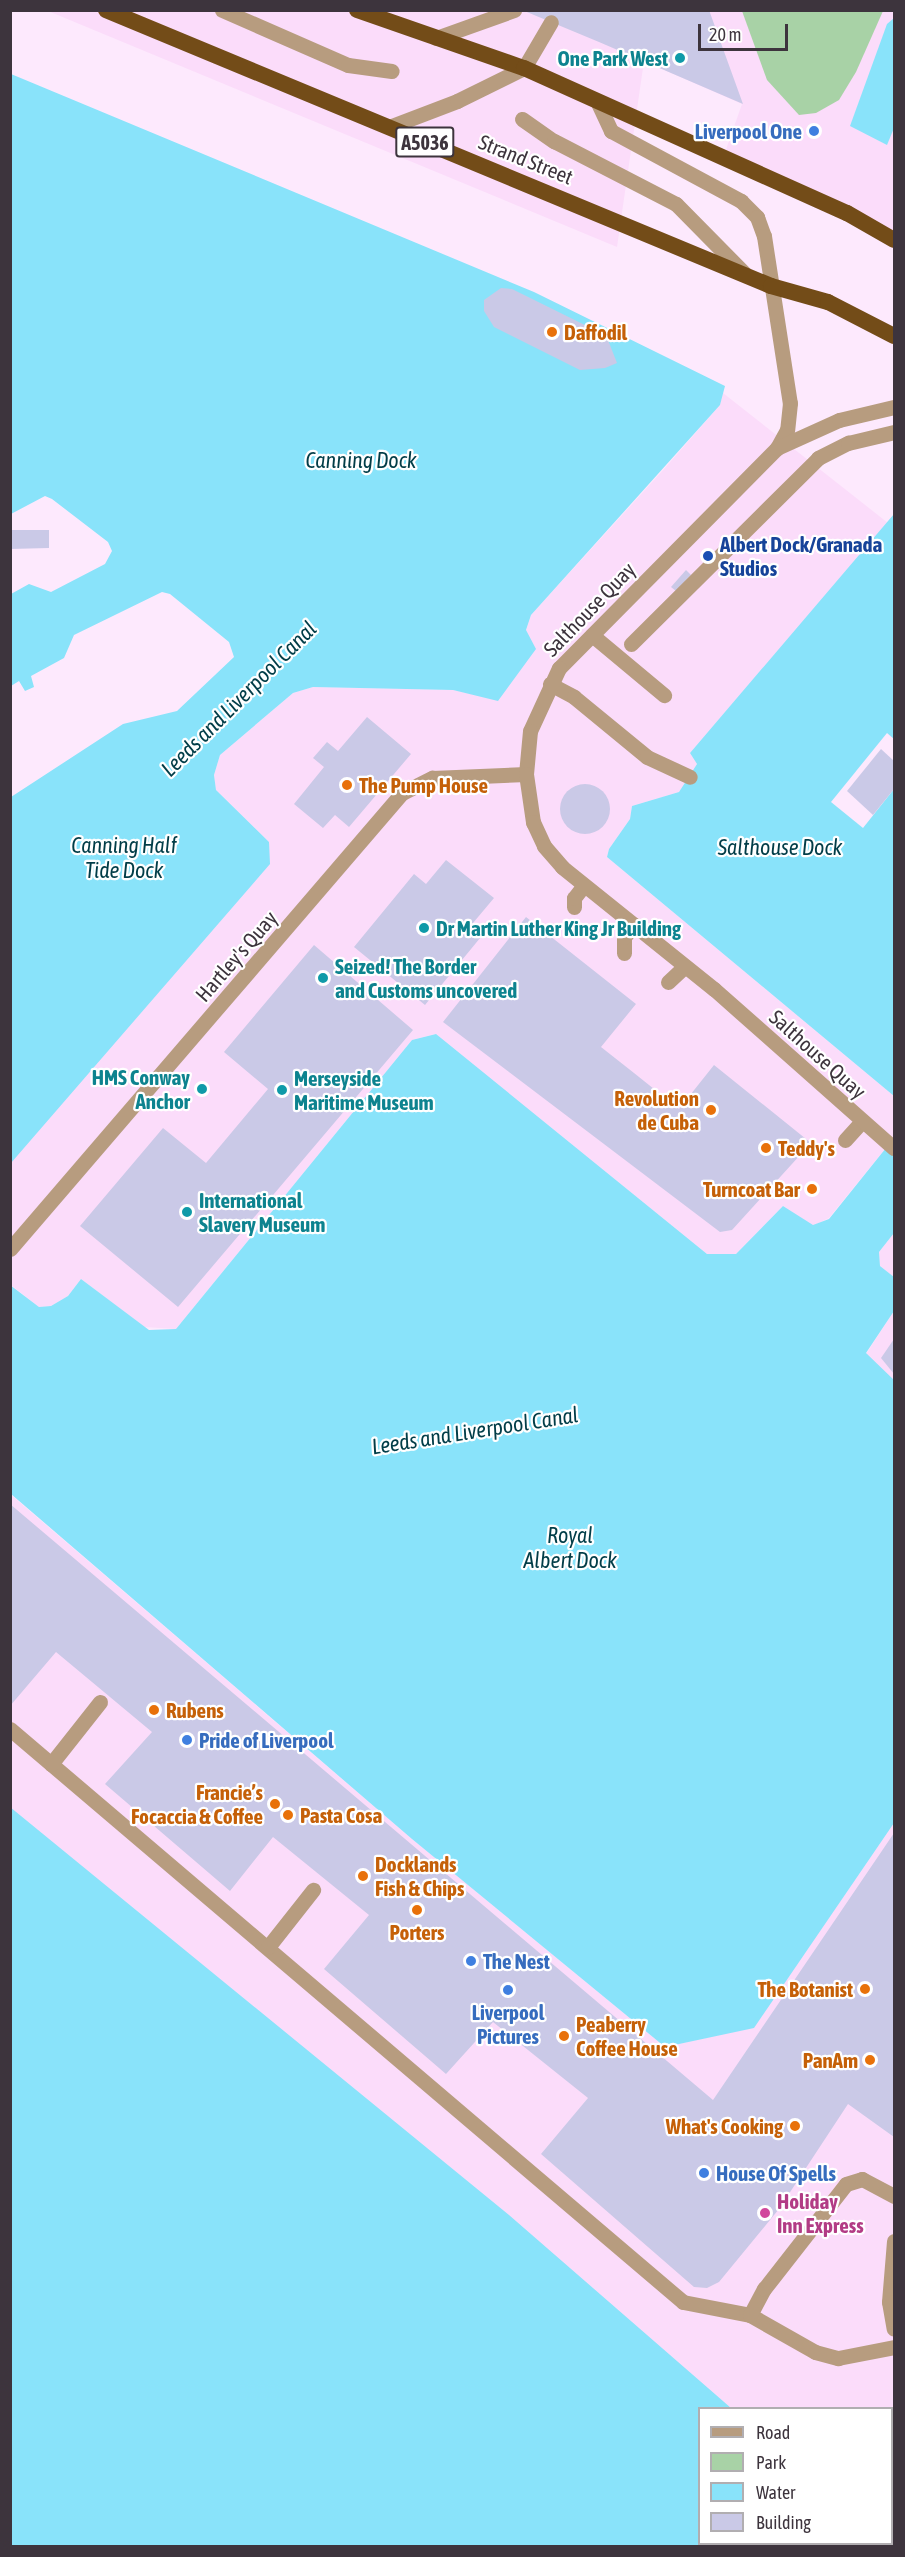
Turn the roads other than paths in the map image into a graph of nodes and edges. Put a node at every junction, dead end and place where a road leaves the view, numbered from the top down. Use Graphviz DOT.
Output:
graph roads {
  1 [pos="106,10"];
  2 [pos="222,10"];
  3 [pos="357,10"];
  4 [pos="514,10"];
  5 [pos="552,16"];
  6 [pos="436,38"];
  7 [pos="524,68"];
  8 [pos="392,70"];
  9 [pos="598,103"];
  10 [pos="522,119"];
  11 [pos="389,127"];
  12 [pos="894,240"];
  13 [pos="745,274"];
  14 [pos="771,286"];
  15 [pos="894,336"];
  16 [pos="894,407"];
  17 [pos="894,432"];
  18 [pos="777,448"];
  19 [pos="592,635"];
  20 [pos="631,644"];
  21 [pos="550,684"];
  22 [pos="664,695"];
  23 [pos="526,774"];
  24 [pos="690,777"];
  25 [pos="584,885"];
  26 [pos="574,907"];
  27 [pos="633,925"];
  28 [pos="620,943"];
  29 [pos="685,966"];
  30 [pos="668,982"];
  31 [pos="861,1122"];
  32 [pos="845,1140"];
  33 [pos="894,1148"];
  34 [pos="14,1245"];
  35 [pos="100,1702"];
  36 [pos="10,1729"];
  37 [pos="51,1764"];
  38 [pos="313,1890"];
  39 [pos="268,1947"];
  40 [pos="894,2196"];
  41 [pos="894,2243"];
  42 [pos="750,2315"];
  43 [pos="894,2329"];
  44 [pos="894,2347"];
  1 -- 11 [label="highway, Strand Street / A5036"];
  2 -- 8 [label="street"];
  3 -- 6 [label="highway"];
  4 -- 6 [label="street"];
  5 -- 7 [label="street"];
  6 -- 7 [label="highway"];
  7 -- 9 [label="highway"];
  7 -- 11 [label="street"];
  9 -- 12 [label="highway"];
  9 -- 14 [label="street, Salthouse Quay"];
  10 -- 13 [label="street"];
  11 -- 13 [label="highway, Strand Street / A5036"];
  13 -- 14 [label="highway, Strand Street / A5036"];
  14 -- 15 [label="highway, Strand Street / A5036"];
  14 -- 18 [label="street, Salthouse Quay"];
  16 -- 18 [label="street, Salthouse Quay"];
  17 -- 20 [label="street"];
  18 -- 19 [label="street, Salthouse Quay"];
  19 -- 21 [label="street, Salthouse Quay"];
  19 -- 22 [label="street"];
  21 -- 23 [label="street, Salthouse Quay"];
  21 -- 24 [label="street"];
  23 -- 25 [label="street, Salthouse Quay"];
  23 -- 34 [label="street, Hartley's Quay"];
  25 -- 26 [label="street"];
  25 -- 27 [label="street, Salthouse Quay"];
  27 -- 28 [label="street"];
  27 -- 29 [label="street, Salthouse Quay"];
  29 -- 30 [label="street"];
  29 -- 31 [label="street, Salthouse Quay"];
  31 -- 32 [label="street"];
  31 -- 33 [label="street, Salthouse Quay"];
  35 -- 37 [label="street"];
  36 -- 37 [label="street"];
  37 -- 39 [label="street"];
  38 -- 39 [label="street"];
  39 -- 42 [label="street"];
  40 -- 42 [label="street"];
  41 -- 43 [label="street"];
  42 -- 44 [label="street"];
}
